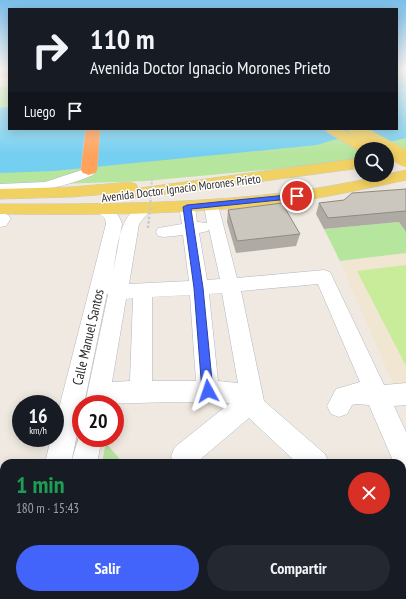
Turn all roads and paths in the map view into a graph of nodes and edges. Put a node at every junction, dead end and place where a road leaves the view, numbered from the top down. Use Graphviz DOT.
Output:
graph roads {
  1 [pos="93,130"];
  2 [pos="334,130"];
  3 [pos="360,142"];
  4 [pos="394,150"];
  5 [pos="406,153"];
  6 [pos="394,155"];
  7 [pos="394,158"];
  8 [pos="406,159"];
  9 [pos="354,164"];
  10 [pos="394,166"];
  11 [pos="88,171"];
  12 [pos="406,174"];
  13 [pos="394,176"];
  14 [pos="354,180"];
  15 [pos="155,181"];
  16 [pos="233,181"];
  17 [pos="355,182"];
  18 [pos="384,182"];
  19 [pos="406,186"];
  20 [pos="0,188"];
  21 [pos="0,194"];
  22 [pos="180,205"];
  23 [pos="211,205"];
  24 [pos="104,206"];
  25 [pos="1,214"];
  26 [pos="144,220"];
  27 [pos="216,226"];
  28 [pos="191,229"];
  29 [pos="164,232"];
  30 [pos="113,273"];
  31 [pos="230,285"];
  32 [pos="198,288"];
  33 [pos="143,291"];
  34 [pos="118,292"];
  35 [pos="208,391"];
  36 [pos="142,392"];
  37 [pos="406,394"];
  38 [pos="99,395"];
  39 [pos="123,395"];
  40 [pos="378,397"];
  41 [pos="252,405"];
  42 [pos="339,406"];
  43 [pos="88,447"];
  44 [pos="184,456"];
  45 [pos="59,459"];
  46 [pos="85,459"];
  47 [pos="312,459"];
  48 [pos="405,459"];
  1 -- 11 [label="highway"];
  2 -- 3 [label="main road"];
  4 -- 5 [label="main road, bridge"];
  5 -- 7 [label="main road"];
  6 -- 8 [label="main road, bridge"];
  9 -- 16 [label="main road, Avenida Doctor Ignacio Morones Prieto"];
  10 -- 12 [label="main road"];
  11 -- 15 [label="main road"];
  11 -- 20 [label="street"];
  12 -- 13 [label="main road, Avenida Doctor Ignacio Morones Prieto"];
  14 -- 22 [label="main road"];
  15 -- 16 [label="main road"];
  15 -- 21 [label="main road"];
  15 -- 26 [label="path, bridge"];
  16 -- 24 [label="main road, Avenida Doctor Ignacio Morones Prieto"];
  17 -- 23 [label="main road, Avenida Doctor Ignacio Morones Prieto"];
  18 -- 19 [label="main road"];
  22 -- 23 [label="main road, Avenida Doctor Ignacio Morones Prieto"];
  22 -- 24 [label="main road"];
  22 -- 25 [label="main road, Avenida Doctor Ignacio Morones Prieto"];
  22 -- 26 [label="main road"];
  22 -- 28 [label="street"];
  23 -- 27 [label="street"];
  24 -- 25 [label="main road"];
  24 -- 26 [label="main road"];
  24 -- 30 [label="street, Calle Manuel Santos"];
  26 -- 30 [label="street, Calle Manuel Santos"];
  27 -- 28 [label="street"];
  27 -- 31 [label="street"];
  28 -- 29 [label="street"];
  28 -- 32 [label="street"];
  30 -- 34 [label="street, Calle Manuel Santos"];
  30 -- 45 [label="street, Calle Manuel Santos"];
  31 -- 32 [label="street"];
  31 -- 40 [label="street"];
  31 -- 41 [label="street"];
  32 -- 33 [label="street"];
  32 -- 35 [label="street"];
  33 -- 34 [label="street"];
  33 -- 36 [label="street"];
  34 -- 38 [label="street, Calle Manuel Santos"];
  35 -- 36 [label="street"];
  35 -- 41 [label="street"];
  36 -- 39 [label="street"];
  37 -- 40 [label="street"];
  40 -- 42 [label="street"];
  40 -- 48 [label="street"];
  41 -- 44 [label="street"];
  41 -- 47 [label="street"];
  43 -- 46 [label="street"];
}
